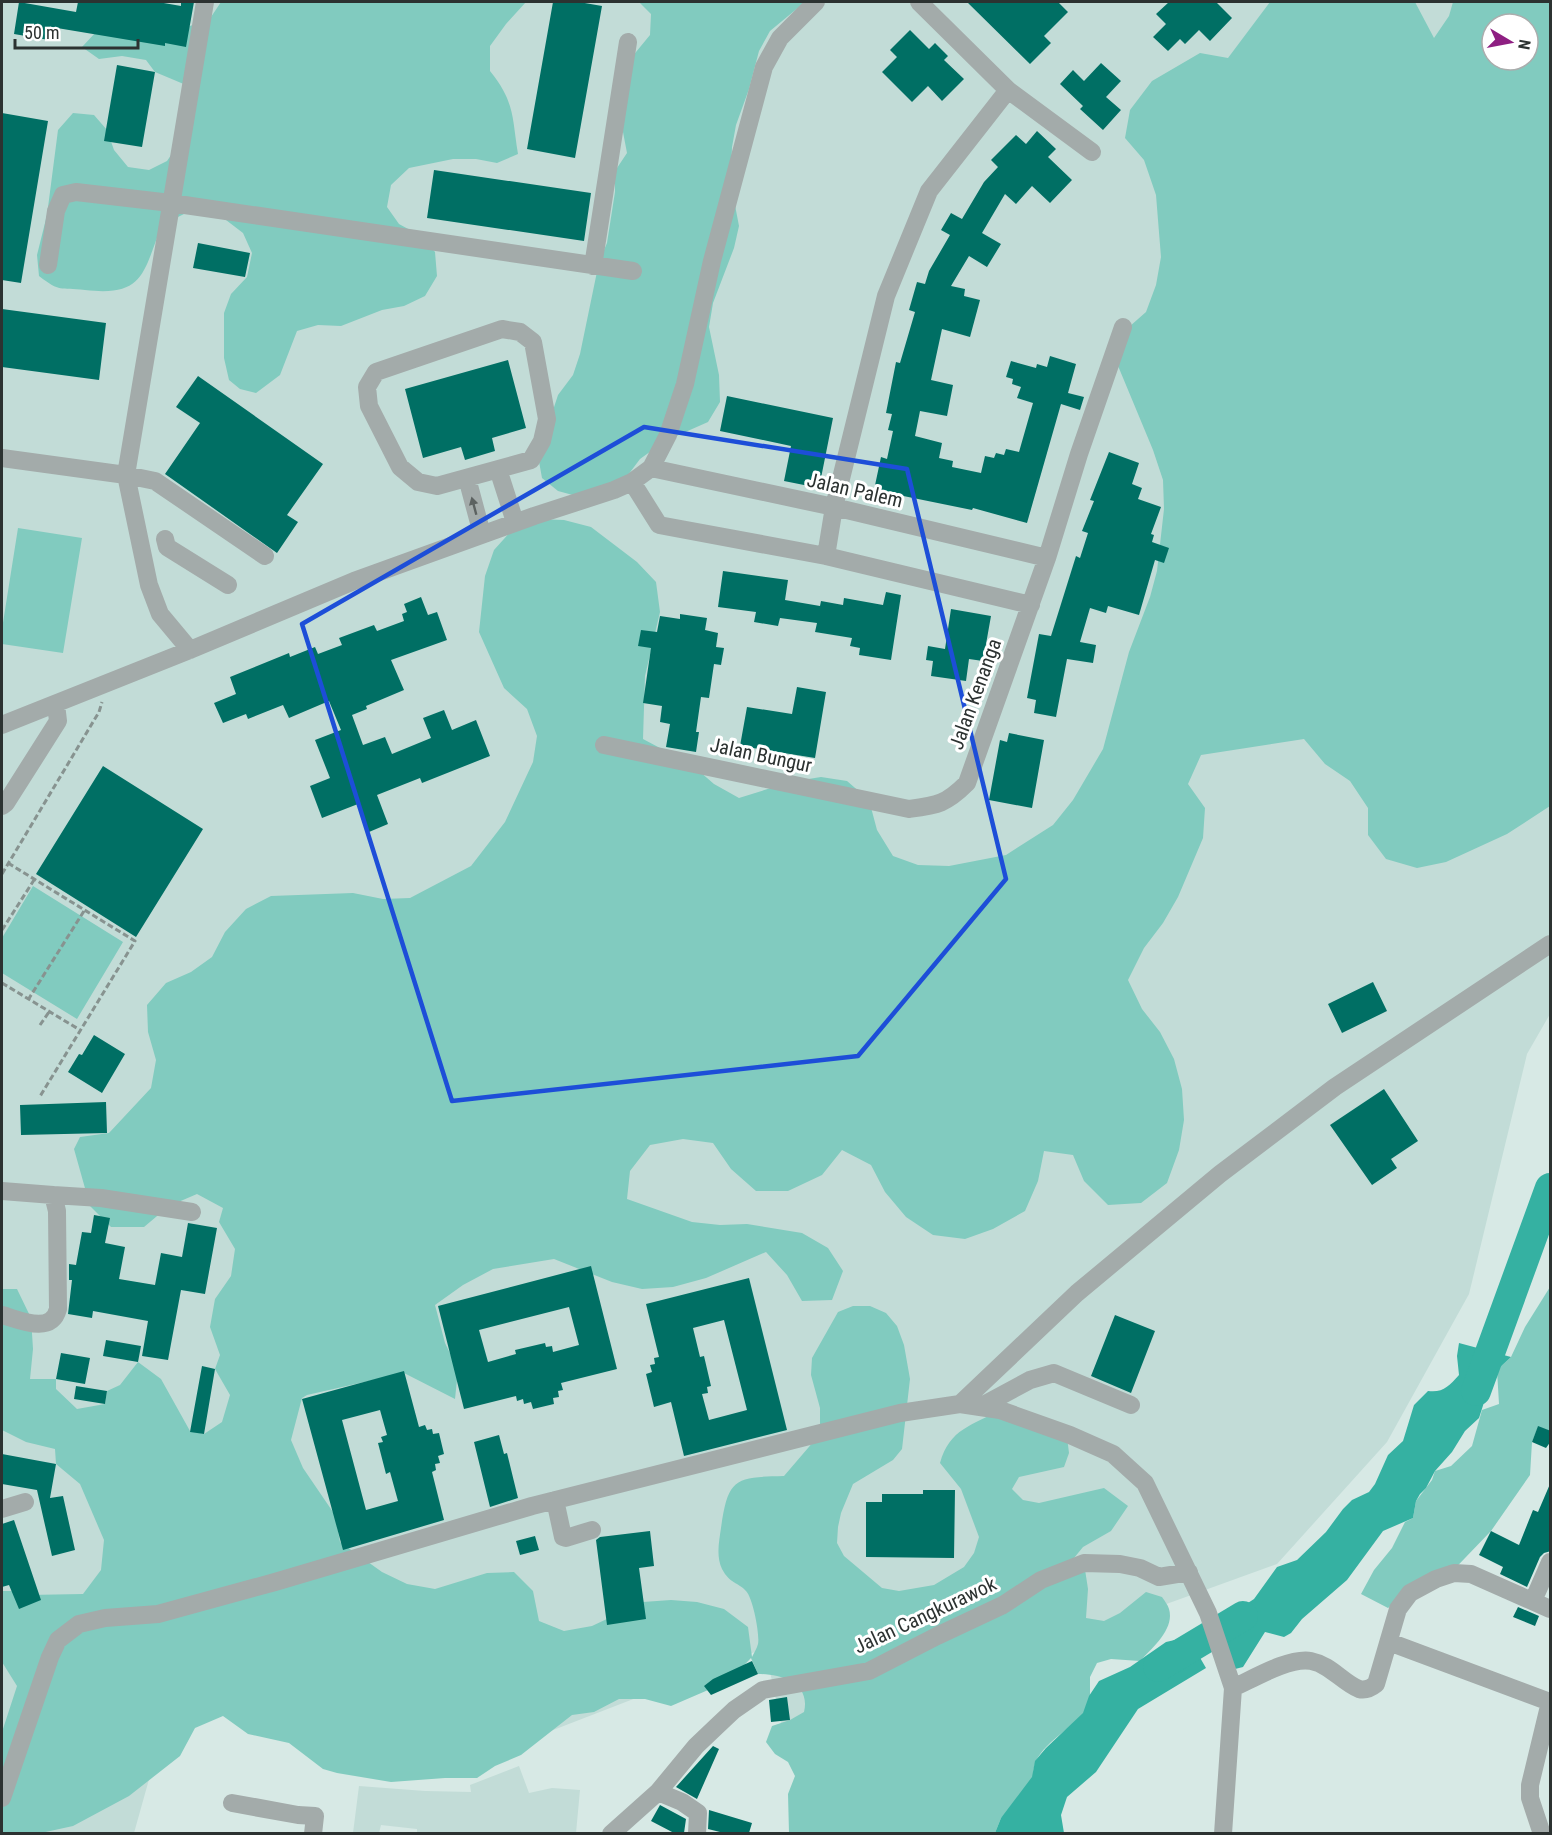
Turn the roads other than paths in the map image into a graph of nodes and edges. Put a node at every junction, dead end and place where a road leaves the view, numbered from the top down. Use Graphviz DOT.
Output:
graph roads {
  1 [pos="205,2"];
  2 [pos="816,2"];
  3 [pos="919,2"];
  4 [pos="628,42"];
  5 [pos="1008,90"];
  6 [pos="1092,152"];
  7 [pos="171,203"];
  8 [pos="48,265"];
  9 [pos="593,266"];
  10 [pos="633,271"];
  11 [pos="1123,327"];
  12 [pos="2,458"];
  13 [pos="651,468"];
  14 [pos="498,469"];
  15 [pos="126,475"];
  16 [pos="467,478"];
  17 [pos="632,482"];
  18 [pos="834,507"];
  19 [pos="515,522"];
  20 [pos="482,534"];
  21 [pos="165,539"];
  22 [pos="265,556"];
  23 [pos="826,556"];
  24 [pos="1047,558"];
  25 [pos="228,585"];
  26 [pos="1031,605"];
  27 [pos="190,650"];
  28 [pos="56,704"];
  29 [pos="2,725"];
  30 [pos="604,745"];
  31 [pos="2,806"];
  32 [pos="909,809"];
  33 [pos="1551,944"];
  34 [pos="2,1191"];
  35 [pos="53,1195"];
  36 [pos="192,1212"];
  37 [pos="2,1315"];
  38 [pos="960,1404"];
  39 [pos="1131,1406"];
  40 [pos="980,1407"];
  41 [pos="555,1500"];
  42 [pos="25,1502"];
  43 [pos="2,1509"];
  44 [pos="592,1530"];
  45 [pos="1551,1562"];
  46 [pos="1189,1572"];
  47 [pos="1533,1601"];
  48 [pos="1551,1609"];
  49 [pos="1389,1641"];
  50 [pos="1231,1680"];
  51 [pos="1551,1702"];
  52 [pos="1543,1767"];
  53 [pos="658,1792"];
  54 [pos="2,1798"];
  55 [pos="232,1803"];
  56 [pos="313,1833"];
  57 [pos="611,1833"];
  58 [pos="698,1833"];
  59 [pos="1223,1833"];
  60 [pos="1542,1833"];
  1 -- 7 [label="street"];
  2 -- 13 [label="street"];
  3 -- 5 [label="street"];
  4 -- 9 [label="street"];
  5 -- 6 [label="street"];
  5 -- 18 [label="street"];
  7 -- 8 [label="street"];
  7 -- 9 [label="street"];
  7 -- 15 [label="street"];
  9 -- 10 [label="street"];
  11 -- 24 [label="street, Jalan Kenanga"];
  12 -- 15 [label="street"];
  13 -- 17 [label="street"];
  13 -- 18 [label="street, Jalan Palem"];
  14 -- 16 [label="street"];
  14 -- 16 [label="street"];
  14 -- 19 [label="street"];
  15 -- 22 [label="street"];
  15 -- 27 [label="street"];
  20 -- 16 [label="street, one-way"];
  17 -- 19 [label="street"];
  17 -- 23 [label="street"];
  18 -- 23 [label="street"];
  18 -- 24 [label="street, Jalan Palem"];
  19 -- 20 [label="street"];
  20 -- 27 [label="street"];
  21 -- 25 [label="street"];
  23 -- 26 [label="street"];
  24 -- 26 [label="street, Jalan Kenanga"];
  26 -- 32 [label="street, Jalan Kenanga"];
  27 -- 28 [label="street"];
  28 -- 29 [label="street"];
  28 -- 31 [label="street"];
  30 -- 32 [label="street, Jalan Bungur"];
  33 -- 38 [label="street"];
  34 -- 35 [label="street"];
  35 -- 36 [label="street"];
  35 -- 37 [label="street"];
  38 -- 40 [label="street"];
  38 -- 41 [label="street"];
  39 -- 40 [label="street"];
  40 -- 46 [label="street"];
  41 -- 44 [label="street"];
  41 -- 54 [label="street"];
  42 -- 43 [label="street"];
  45 -- 47 [label="street"];
  46 -- 50 [label="street"];
  46 -- 53 [label="street, Jalan Cangkurawok"];
  47 -- 48 [label="street"];
  47 -- 49 [label="street"];
  49 -- 50 [label="street"];
  49 -- 51 [label="street"];
  50 -- 59 [label="street"];
  51 -- 52 [label="street"];
  52 -- 60 [label="street"];
  53 -- 57 [label="street, Jalan Cangkurawok"];
  53 -- 58 [label="street"];
  55 -- 56 [label="street"];
}
